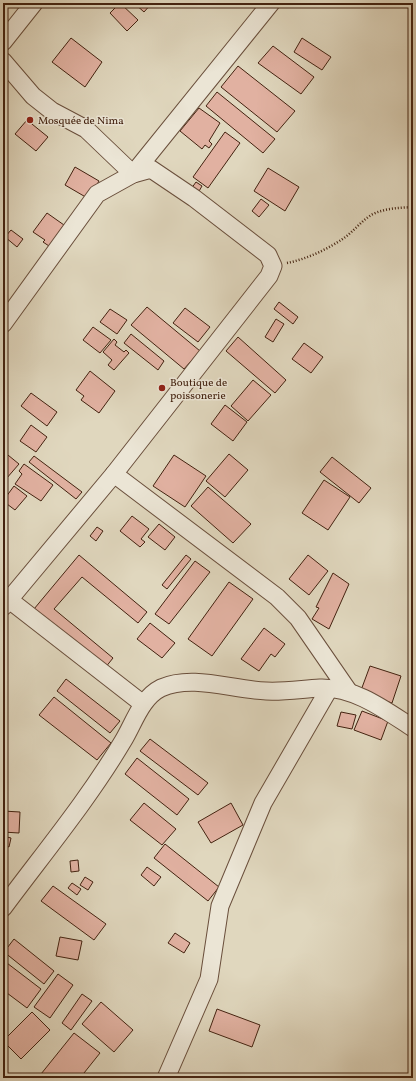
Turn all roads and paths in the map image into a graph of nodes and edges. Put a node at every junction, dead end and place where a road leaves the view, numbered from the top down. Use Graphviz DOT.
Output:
graph roads {
  1 [pos="34,3"];
  2 [pos="271,3"];
  3 [pos="3,42"];
  4 [pos="3,61"];
  5 [pos="133,174"];
  6 [pos="413,207"];
  7 [pos="273,266"];
  8 [pos="3,324"];
  9 [pos="114,474"];
  10 [pos="5,600"];
  11 [pos="329,689"];
  12 [pos="349,692"];
  13 [pos="143,704"];
  14 [pos="413,728"];
  15 [pos="3,908"];
  16 [pos="166,1078"];
  1 -- 3 [label="street"];
  2 -- 5 [label="street"];
  4 -- 5 [label="street"];
  5 -- 7 [label="street"];
  5 -- 8 [label="street"];
  6 -- 7 [label="path"];
  7 -- 9 [label="street"];
  9 -- 10 [label="street"];
  9 -- 12 [label="street"];
  10 -- 13 [label="street"];
  11 -- 12 [label="street"];
  11 -- 13 [label="street"];
  11 -- 16 [label="street"];
  12 -- 14 [label="street"];
  13 -- 15 [label="street"];
}
